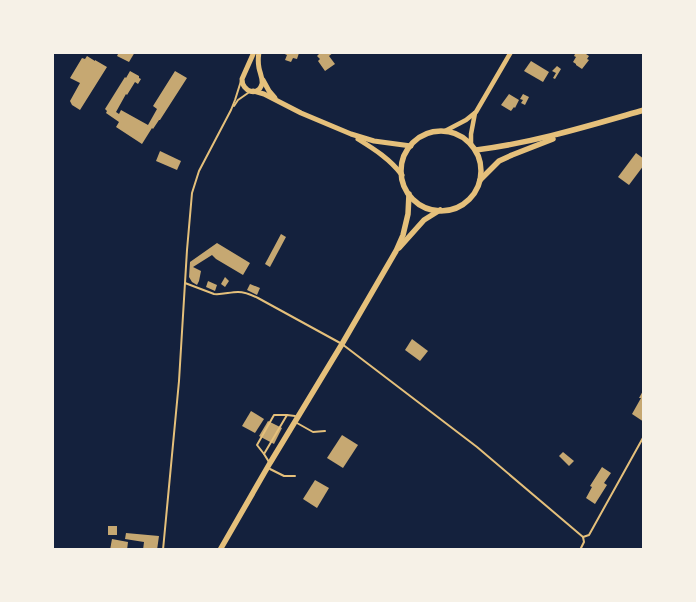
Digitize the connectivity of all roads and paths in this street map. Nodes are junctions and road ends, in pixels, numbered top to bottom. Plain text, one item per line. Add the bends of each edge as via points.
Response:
1 (254, 52) edge
2 (259, 52) edge
3 (512, 52) edge
4 (243, 76) junction
5 (261, 77) junction
6 (251, 91) junction
7 (279, 102) junction
8 (231, 110) junction
9 (644, 110) edge
10 (476, 112) junction
11 (446, 131) junction
12 (569, 132) junction
13 (352, 134) junction
14 (471, 144) junction
15 (410, 146) junction
16 (476, 150) junction
17 (402, 175) junction
18 (480, 180) junction
19 (409, 194) junction
20 (440, 210) junction
21 (396, 251) junction
22 (185, 283) junction
23 (342, 344) junction
24 (287, 415) junction
25 (296, 419) junction
26 (325, 431) dead end
27 (644, 436) edge
28 (264, 454) junction
29 (269, 465) junction
30 (295, 476) dead end
31 (583, 537) junction
32 (163, 550) edge
33 (220, 550) edge
34 (580, 550) edge

1 - 4 main road
2 - 5 main road
3 - 10 street
4 - 5 main road via 253,71
4 - 6 main road via 244,88
4 - 8 lane
5 - 6 main road via 261,85
5 - 7 main road
6 - 7 main road
6 - 8 lane
7 - 13 main road
8 - 22 lane via 198,171 192,193
9 - 12 main road
10 - 11 street
10 - 14 street
11 - 14 main road
11 - 15 main road via 426,134
12 - 16 main road
12 - 18 main road via 499,161
13 - 15 main road
13 - 17 main road via 395,165
14 - 16 main road
15 - 17 main road via 405,154
16 - 18 main road via 480,160
17 - 19 main road
18 - 20 main road via 466,202
19 - 20 main road via 428,208
19 - 21 main road via 408,214
20 - 21 main road via 424,220
21 - 23 main road
22 - 23 lane via 214,294 244,292
22 - 32 lane
23 - 25 main road
23 - 31 lane via 477,447
24 - 25 lane
24 - 28 lane
24 - 28 lane via 274,415 257,445
25 - 26 lane via 313,432
25 - 29 main road
27 - 31 lane via 589,535
28 - 29 lane
29 - 30 lane via 284,476
29 - 33 main road
31 - 34 lane

